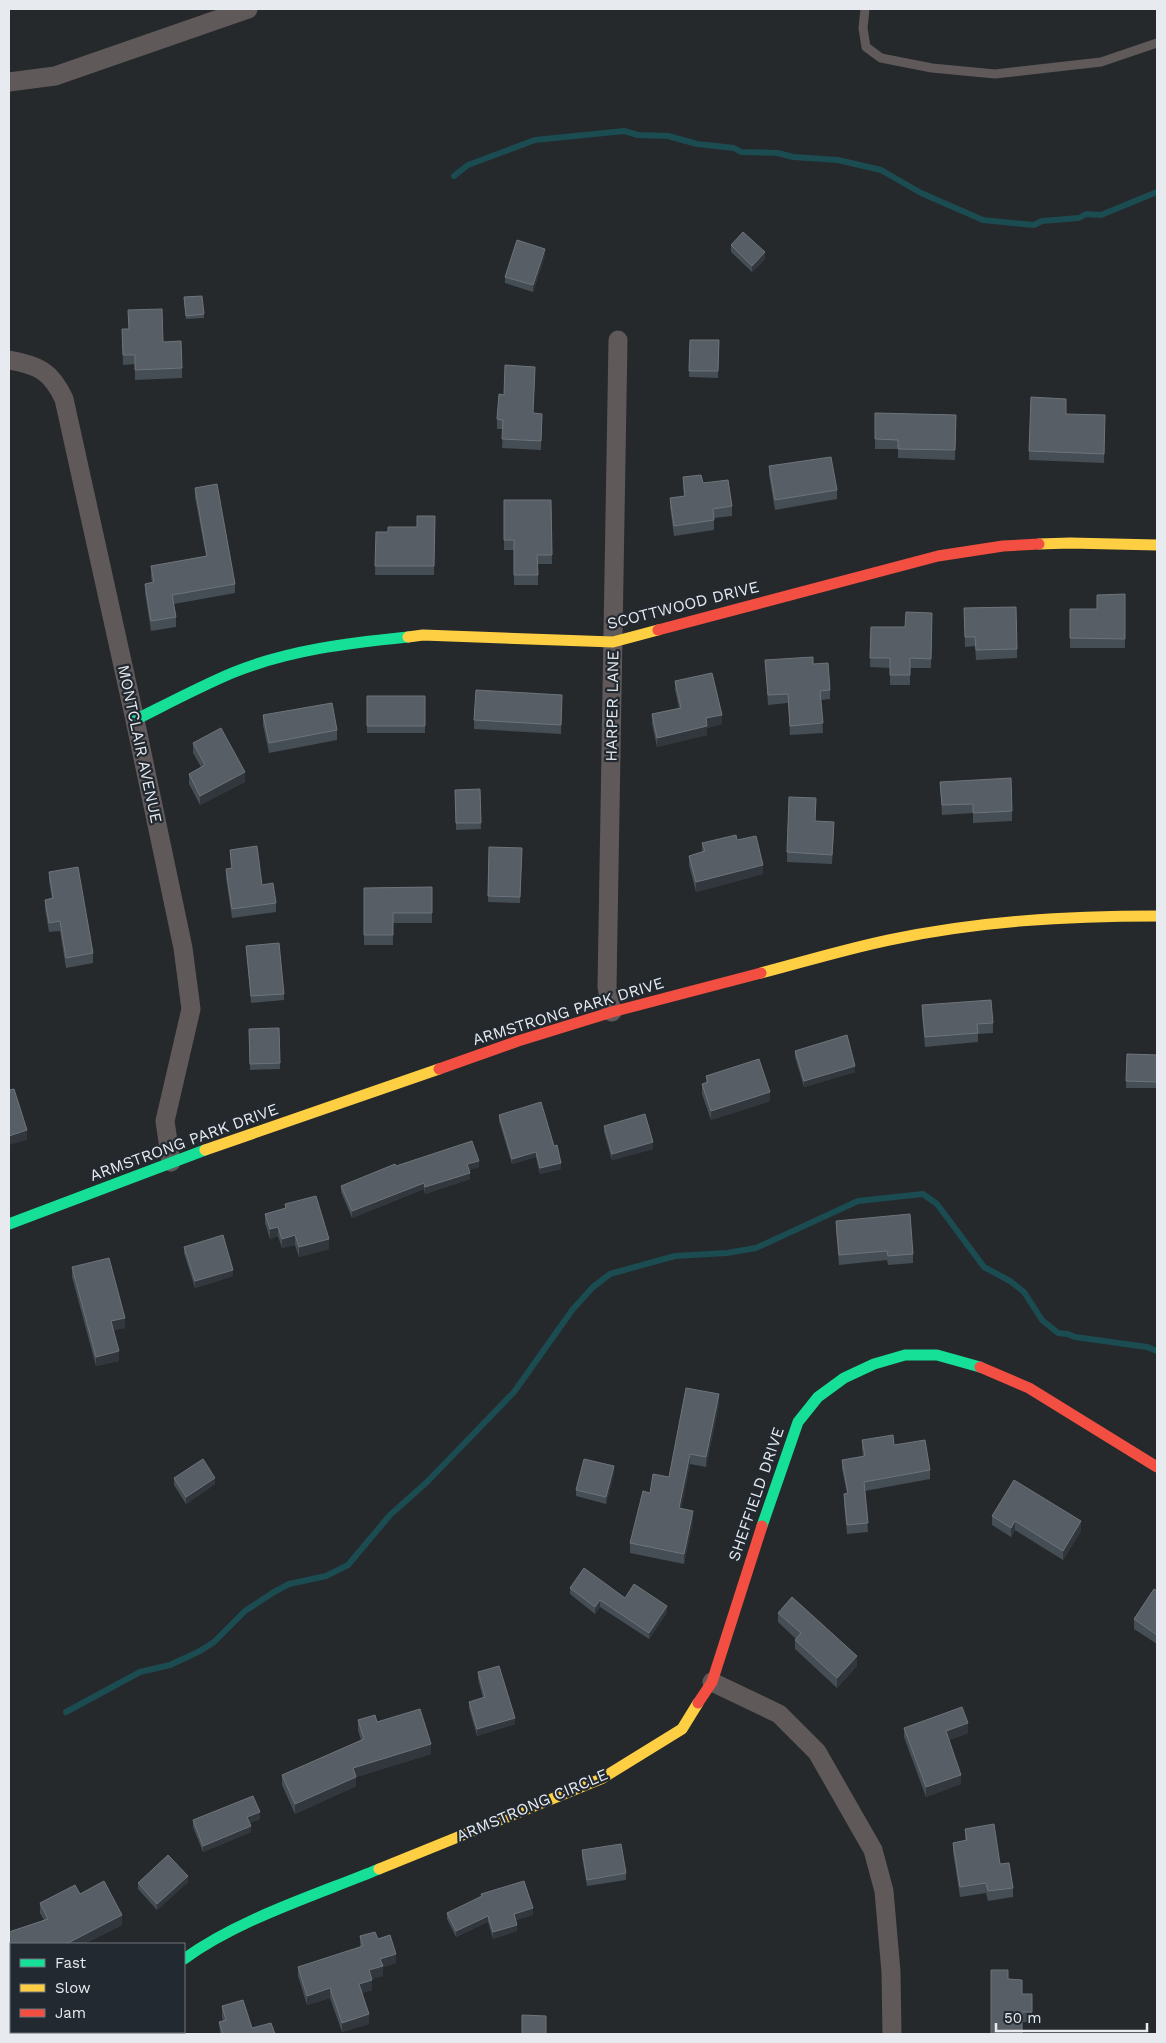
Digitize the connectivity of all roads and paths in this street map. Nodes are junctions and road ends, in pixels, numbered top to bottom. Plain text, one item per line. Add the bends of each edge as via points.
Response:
1 (248, 9) edge
2 (866, 9) edge
3 (1157, 43) edge
4 (9, 82) edge
5 (618, 340) dead end
6 (9, 360) edge
7 (1157, 545) edge
8 (613, 642) junction
9 (135, 720) junction
10 (1157, 916) edge
11 (612, 1012) junction
12 (171, 1162) junction
13 (9, 1224) edge
14 (1157, 1467) edge
15 (712, 1682) junction
16 (185, 1958) edge
17 (892, 2034) edge

1 - 4 street via 55,76
2 - 3 lane via 863,28 866,47 881,58 932,68 995,74 1014,72 1101,62
5 - 8 street, HARPER LANE
6 - 9 street, MONTCLAIR AVENUE via 46,372 64,399
7 - 8 street, SCOTTWOOD DRIVE via 1070,543 1003,546 938,556
8 - 9 street, SCOTTWOOD DRIVE via 423,635 332,645 232,673
8 - 11 street, HARPER LANE via 607,987
9 - 12 street, MONTCLAIR AVENUE via 183,948 191,1009 164,1121
10 - 11 street, ARMSTRONG PARK DRIVE via 1070,917 923,933
11 - 12 street, ARMSTRONG PARK DRIVE via 442,1066
12 - 13 street, ARMSTRONG PARK DRIVE
14 - 15 street, SHEFFIELD DRIVE via 1029,1388 968,1363 937,1355 905,1355 874,1364 844,1378 818,1397 798,1422
15 - 16 street, ARMSTRONG CIRCLE via 682,1729 602,1779 261,1917 203,1945
15 - 17 street via 779,1714 817,1752 873,1850 884,1891

